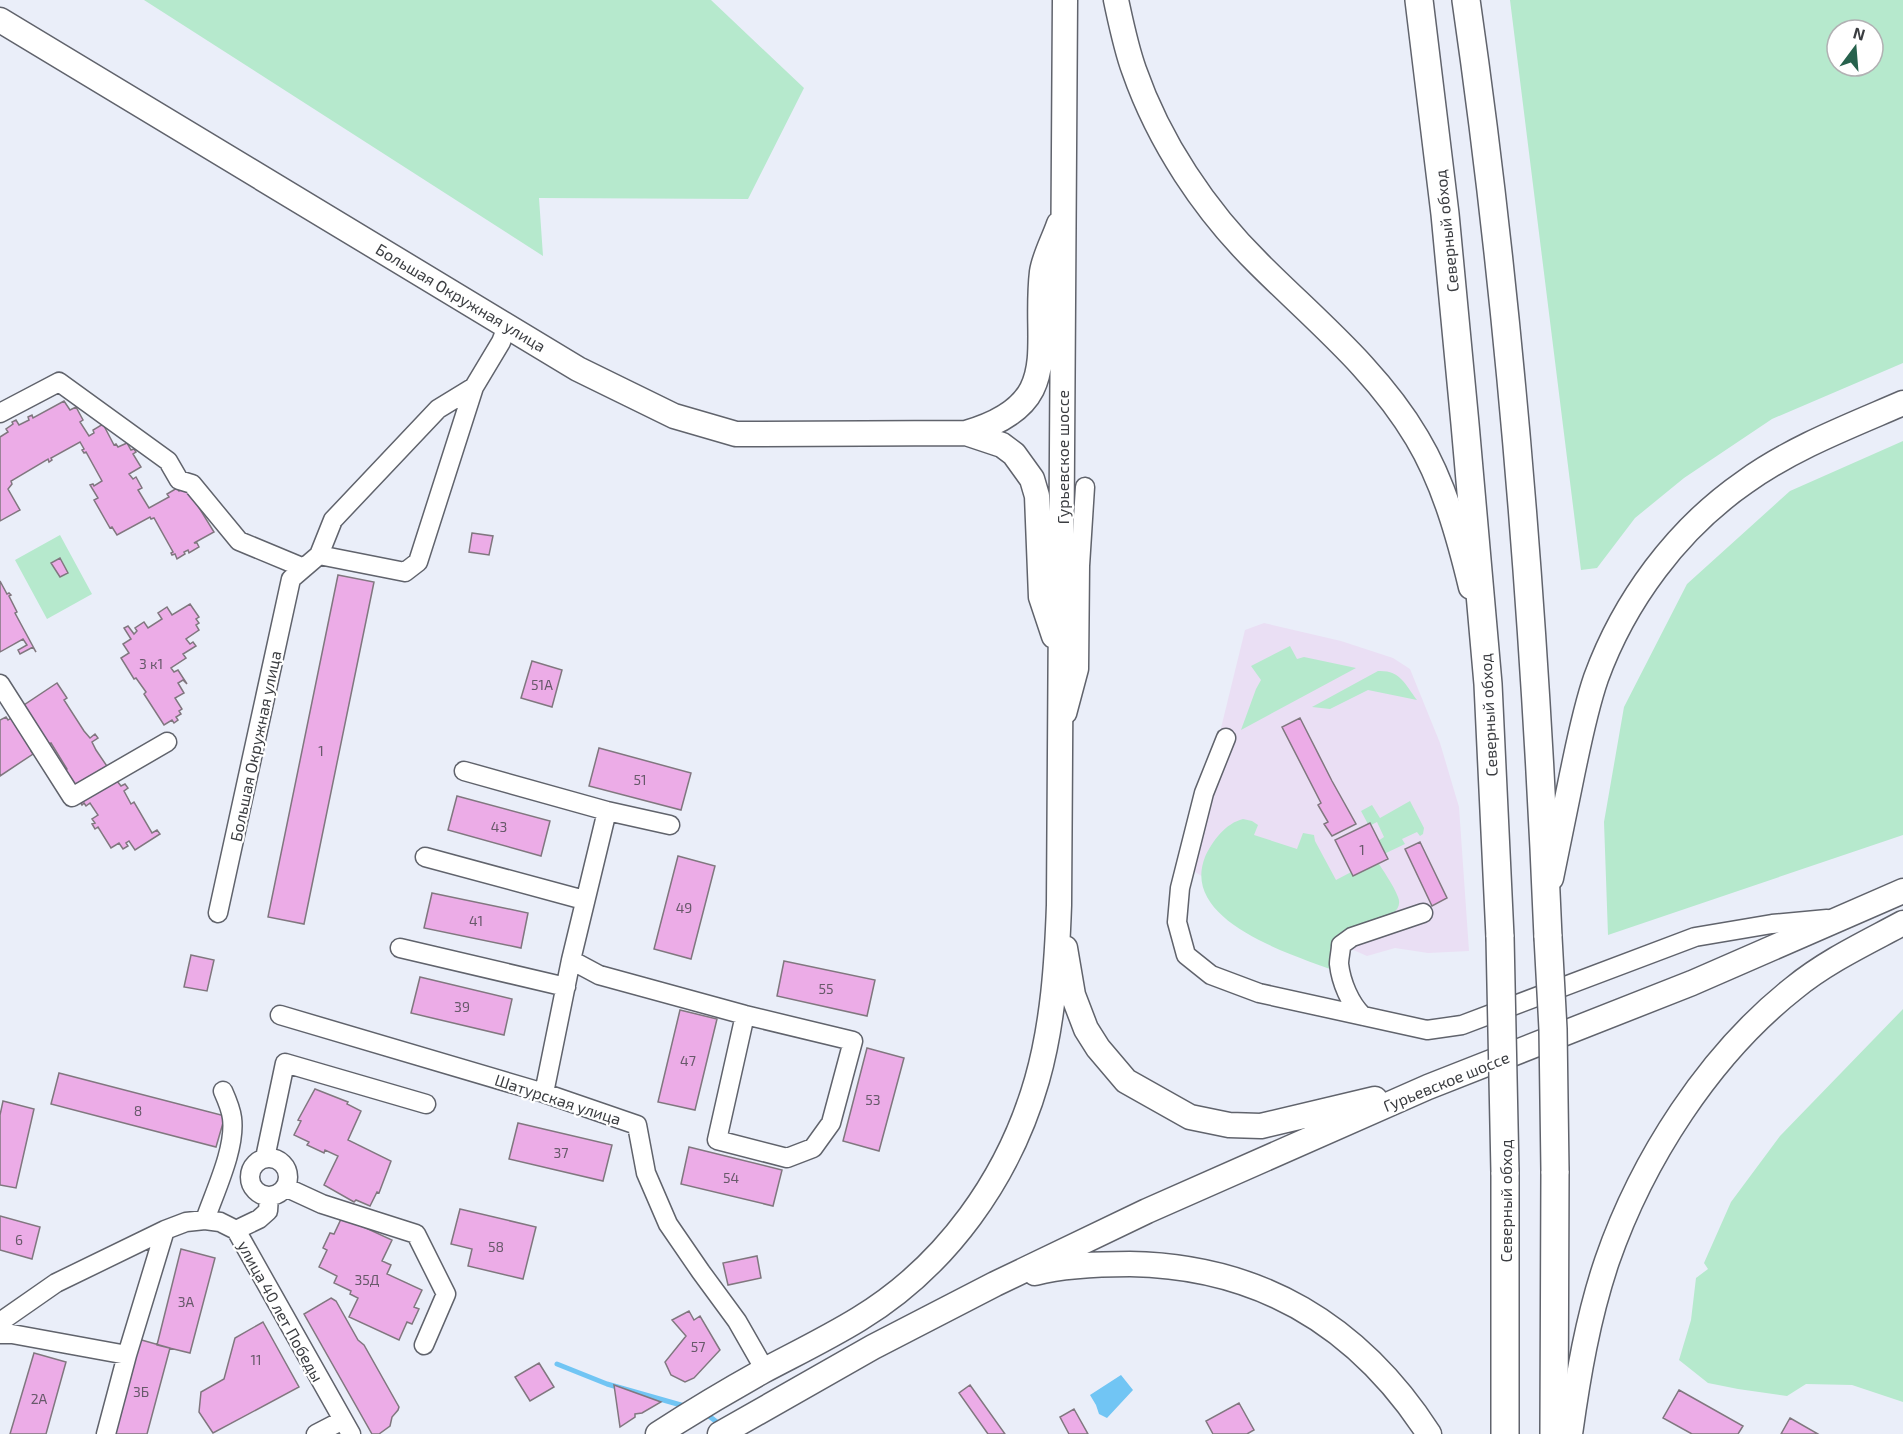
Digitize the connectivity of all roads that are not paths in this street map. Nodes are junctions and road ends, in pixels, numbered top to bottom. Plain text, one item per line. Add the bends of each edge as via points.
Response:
1 (1065, 0) edge
2 (1116, 0) edge
3 (1419, 0) edge
4 (1466, 0) edge
5 (0, 20) edge
6 (1065, 208) junction
7 (508, 324) junction
8 (474, 387) junction
9 (1903, 403) edge
10 (0, 413) edge
11 (966, 433) junction
12 (1085, 487) dead end
13 (320, 555) junction
14 (304, 568) junction
15 (1060, 654) junction
16 (0, 684) edge
17 (1488, 684) junction
18 (1060, 738) junction
19 (1226, 738) dead end
20 (167, 742) dead end
21 (464, 771) dead end
22 (608, 811) junction
23 (670, 825) dead end
24 (425, 857) dead end
25 (1903, 891) edge
26 (584, 900) junction
27 (1546, 900) junction
28 (1423, 913) dead end
29 (218, 914) dead end
30 (1059, 914) junction
31 (1842, 917) junction
32 (1903, 923) edge
33 (400, 948) dead end
34 (571, 960) junction
35 (566, 987) junction
36 (280, 1015) dead end
37 (745, 1015) junction
38 (1363, 1016) junction
39 (1428, 1087) junction
40 (223, 1091) dead end
41 (544, 1093) junction
42 (426, 1104) dead end
43 (265, 1158) junction
44 (277, 1192) junction
45 (205, 1220) junction
46 (165, 1230) junction
47 (236, 1230) junction
48 (995, 1284) junction
49 (0, 1322) edge
50 (0, 1334) edge
51 (424, 1345) dead end
52 (127, 1355) junction
53 (775, 1365) junction
54 (347, 1427) edge
55 (727, 1430) edge
56 (106, 1434) edge
57 (316, 1434) edge
58 (658, 1434) edge
59 (1429, 1434) edge
60 (1505, 1434) edge
61 (1554, 1434) edge
62 (1570, 1434) edge

1 - 6 main road, Гурьевское шоссе
2 - 17 main road via 1134,70 1153,115 1198,190 1257,262 1375,380 1418,439 1452,517 1465,562
3 - 17 highway, Северный обход via 1447,237
4 - 27 highway via 1517,440
5 - 7 main road, Большая Окружная улица
6 - 11 main road via 1042,271 1041,358 1036,382 1016,408 990,426
6 - 15 main road, Гурьевское шоссе
7 - 8 street
7 - 11 main road, Большая Окружная улица via 578,369 674,416 736,434
8 - 13 street via 438,409 333,520
8 - 13 street via 418,562 405,572
9 - 27 main road via 1788,456 1745,482 1693,526 1647,581 1613,639 1588,704
10 - 14 street via 59,382 168,461 179,480 192,484 239,541
11 - 15 main road via 1002,445 1014,454 1032,479 1037,505 1041,597
12 - 18 street via 1079,669
13 - 14 street, Большая Окружная улица
14 - 29 street, Большая Окружная улица via 291,579
15 - 18 main road, Гурьевское шоссе
16 - 20 street via 72,797
17 - 60 highway, Северный обход, bridge via 1500,937
18 - 30 main road, Гурьевское шоссе
19 - 38 street via 1204,793 1180,888 1177,922 1186,955 1212,975 1259,993
21 - 22 street
22 - 23 street
22 - 26 street
24 - 26 street
25 - 31 main road, Гурьевское шоссе
26 - 34 street
27 - 61 highway, bridge via 1553,1029
28 - 38 street via 1341,945 1339,964 1344,983
30 - 39 main road via 1073,995 1098,1048 1126,1081 1190,1117 1229,1125 1261,1126
30 - 53 main road via 1037,1079 1009,1153 981,1202 949,1244 894,1296
31 - 38 street via 1695,937 1462,1025 1427,1030
31 - 39 main road, Гурьевское шоссе via 1692,983
32 - 62 main road via 1834,959 1770,1008 1732,1047 1669,1132 1628,1207 1607,1263 1588,1334
33 - 35 street
34 - 35 street
34 - 37 street via 599,975
35 - 41 street
36 - 41 street, Шатурская улица
37 - 37 street via 853,1041 831,1123 813,1148 787,1158 717,1140
39 - 48 main road, Гурьевское шоссе via 1147,1211
40 - 45 street via 232,1118 232,1133
41 - 53 street, Шатурская улица via 637,1125 646,1173 668,1224 737,1321
42 - 43 street via 285,1063
43 - 44 street via 277,1160 288,1175
43 - 44 street via 254,1164 250,1182 257,1192
44 - 47 street via 259,1219
44 - 51 street via 416,1234 446,1294
45 - 46 street, улица 40 лет Победы
45 - 47 street, улица 40 лет Победы
46 - 49 street, улица 40 лет Победы via 56,1283
46 - 52 street
47 - 54 street, улица 40 лет Победы
48 - 55 main road
48 - 59 main road via 1042,1272 1108,1264 1189,1269 1253,1286 1310,1313 1343,1336 1396,1388
50 - 52 street
52 - 56 street
53 - 58 main road
54 - 57 street

